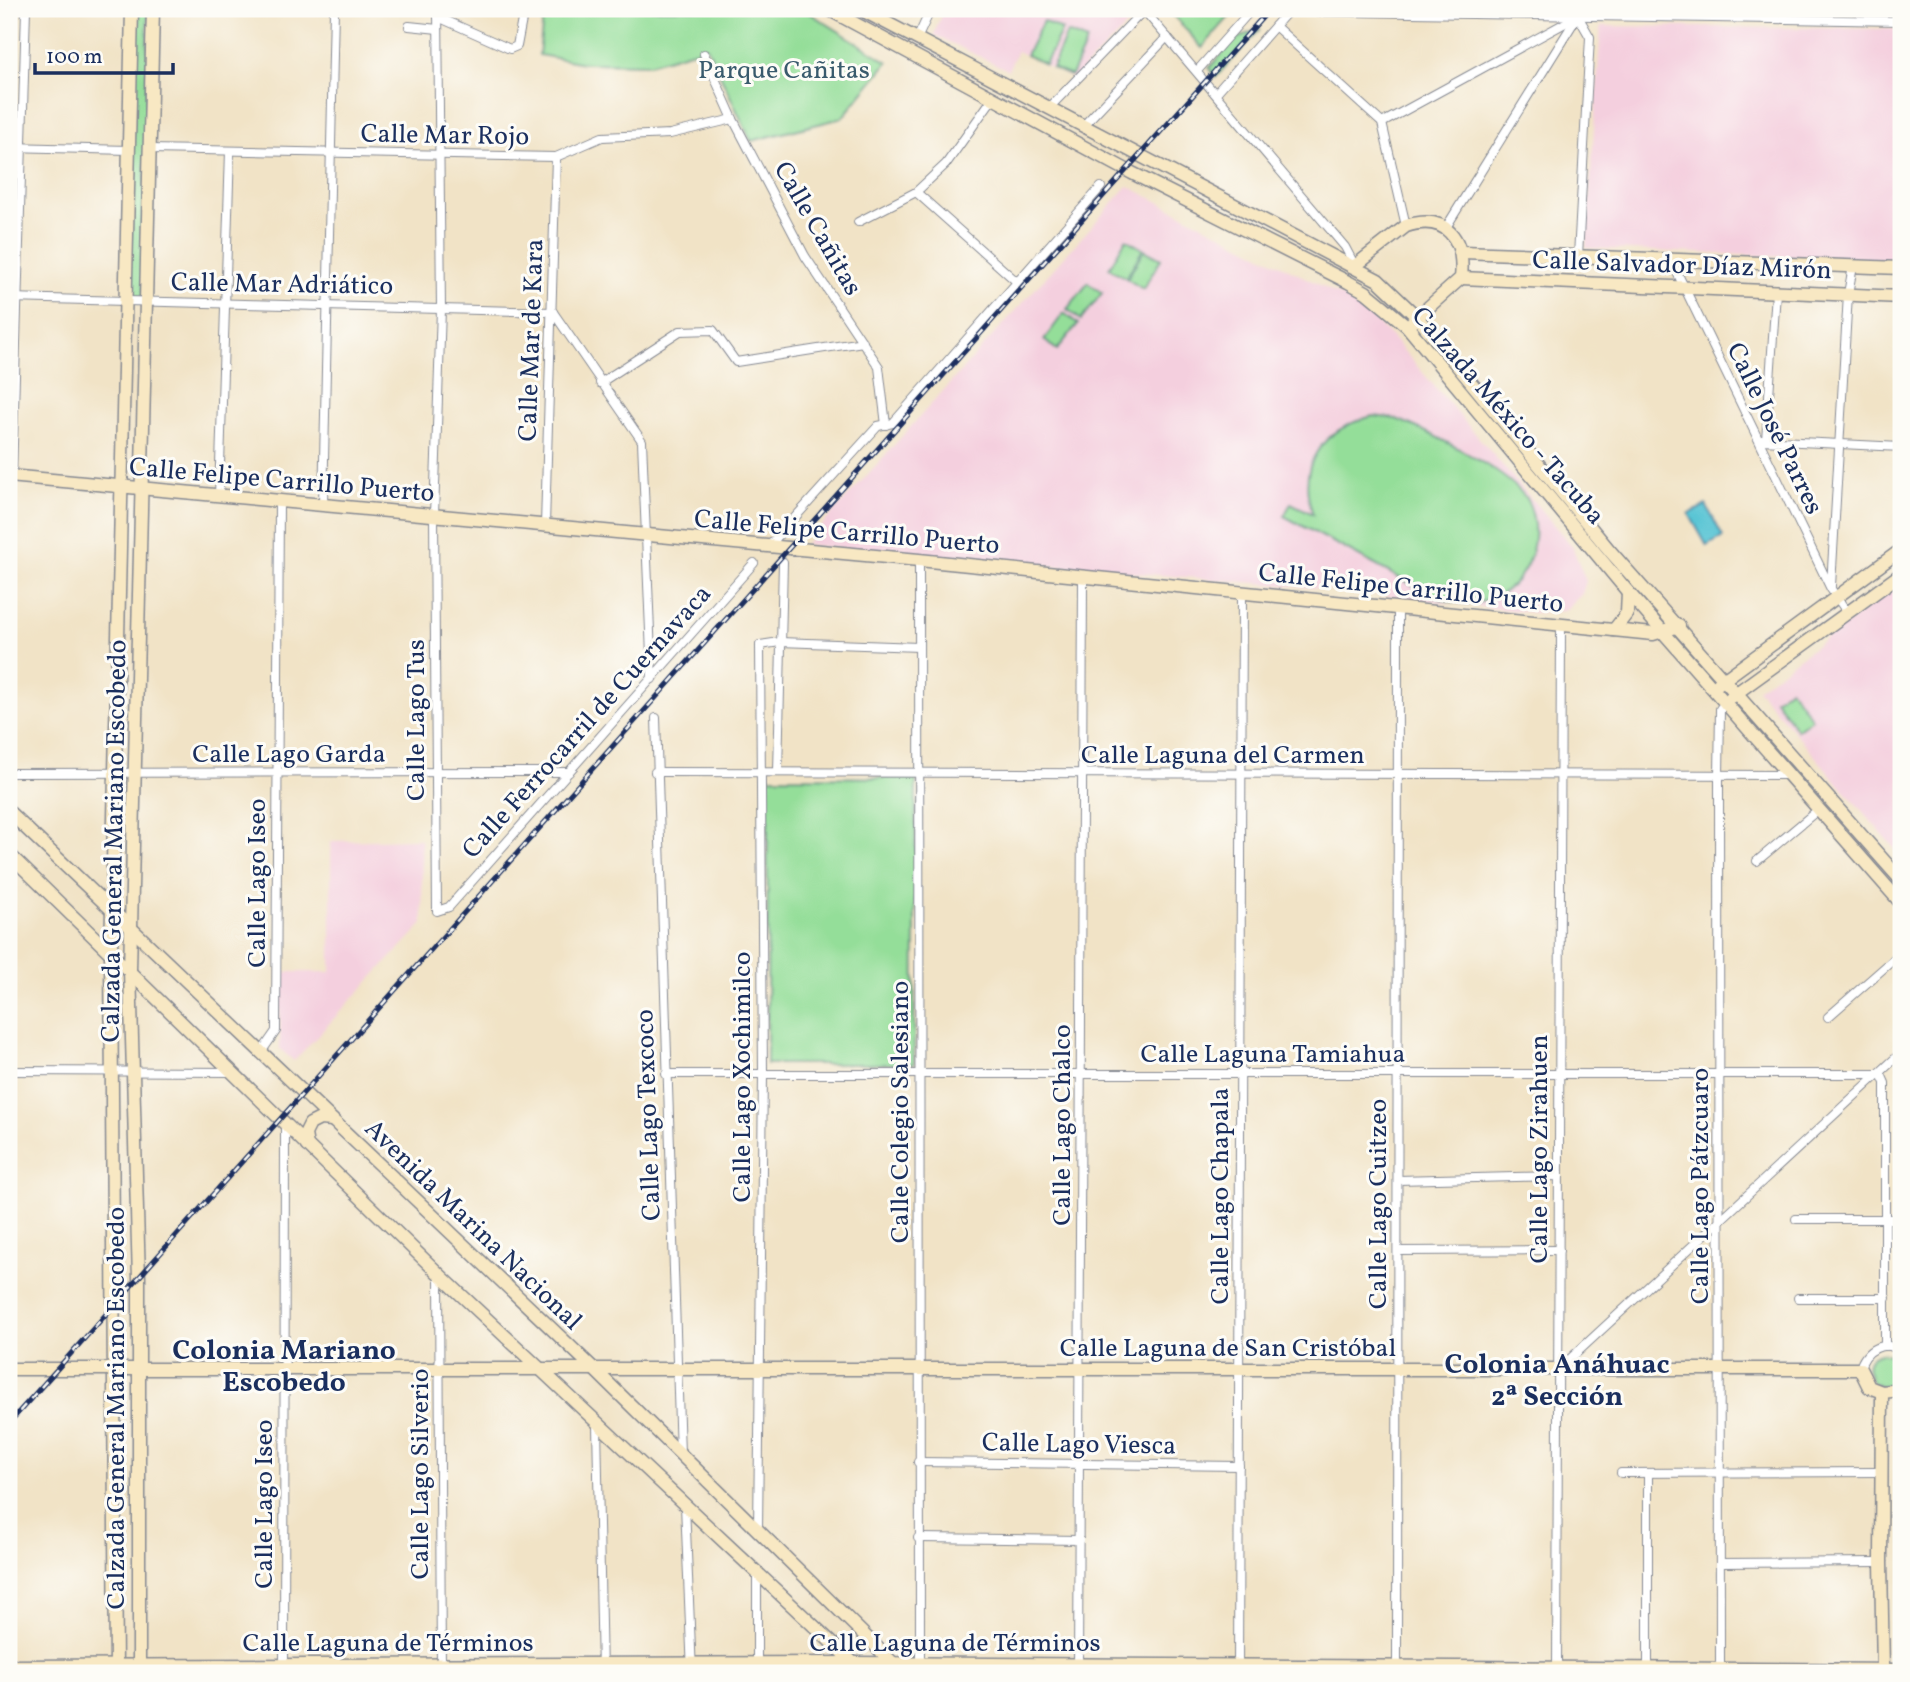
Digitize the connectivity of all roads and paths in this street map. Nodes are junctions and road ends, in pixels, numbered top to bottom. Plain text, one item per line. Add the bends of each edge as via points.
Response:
1 (26, 9) edge
2 (132, 9) edge
3 (153, 9) edge
4 (334, 9) edge
5 (524, 9) edge
6 (828, 9) edge
7 (860, 9) edge
8 (931, 9) edge
9 (1252, 9) edge
10 (1143, 10) edge
11 (1289, 10) edge
12 (1406, 11) edge
13 (438, 13) edge
14 (1580, 13) edge
15 (1901, 21) edge
16 (410, 26) dead end
17 (1275, 26) junction
18 (438, 29) junction
19 (1167, 37) junction
20 (917, 39) junction
21 (704, 54) dead end
22 (1196, 71) junction
23 (1216, 93) junction
24 (993, 98) junction
25 (1049, 108) junction
26 (733, 119) junction
27 (1382, 123) junction
28 (1083, 126) junction
29 (1107, 138) junction
30 (9, 147) edge
31 (22, 147) junction
32 (129, 149) junction
33 (150, 149) junction
34 (230, 151) junction
35 (329, 153) junction
36 (1099, 154) junction
37 (439, 155) junction
38 (556, 157) junction
39 (1171, 173) junction
40 (1159, 186) junction
41 (1101, 187) dead end
42 (915, 192) junction
43 (858, 222) dead end
44 (1406, 226) junction
45 (1445, 229) junction
46 (1462, 252) junction
47 (1550, 256) junction
48 (1578, 256) junction
49 (1671, 260) junction
50 (1355, 266) junction
51 (1853, 266) junction
52 (1901, 268) edge
53 (1461, 278) junction
54 (1549, 281) junction
55 (1017, 282) junction
56 (1684, 287) junction
57 (1776, 292) junction
58 (1848, 294) junction
59 (1901, 297) edge
60 (13, 298) edge
61 (126, 300) junction
62 (146, 301) junction
63 (225, 303) junction
64 (328, 306) junction
65 (440, 309) junction
66 (553, 312) junction
67 (1417, 317) junction
68 (1407, 326) junction
69 (863, 342) junction
70 (600, 383) junction
71 (886, 425) junction
72 (1763, 440) junction
73 (1841, 443) junction
74 (1901, 447) edge
75 (10, 476) edge
76 (122, 487) junction
77 (142, 488) junction
78 (219, 496) junction
79 (279, 501) junction
80 (323, 505) junction
81 (434, 515) junction
82 (545, 524) junction
83 (646, 535) junction
84 (769, 546) junction
85 (1901, 550) edge
86 (919, 560) junction
87 (1887, 561) junction
88 (783, 562) dead end
89 (754, 563) dead end
90 (1900, 575) edge
91 (1083, 578) junction
92 (1628, 592) junction
93 (1242, 593) junction
94 (1834, 593) junction
95 (1398, 608) junction
96 (1847, 612) junction
97 (1561, 625) junction
98 (1679, 626) junction
99 (1614, 630) junction
100 (1665, 632) junction
101 (780, 642) junction
102 (919, 647) junction
103 (652, 679) junction
104 (1719, 684) junction
105 (1731, 697) junction
106 (656, 718) dead end
107 (569, 772) junction
108 (655, 772) junction
109 (762, 772) junction
110 (778, 772) junction
111 (920, 773) junction
112 (9, 774) edge
113 (116, 774) junction
114 (136, 774) junction
115 (278, 774) junction
116 (436, 774) junction
117 (1083, 774) junction
118 (1398, 775) junction
119 (1790, 775) junction
120 (1241, 776) junction
121 (1560, 776) junction
122 (1719, 777) junction
123 (1819, 809) junction
124 (9, 812) edge
125 (9, 854) edge
126 (1757, 862) dead end
127 (1901, 880) edge
128 (1901, 903) edge
129 (449, 907) joint
130 (112, 911) junction
131 (131, 928) junction
132 (111, 953) junction
133 (1901, 953) edge
134 (130, 970) junction
135 (1828, 1017) dead end
136 (262, 1051) junction
137 (1901, 1053) edge
138 (112, 1070) junction
139 (133, 1070) junction
140 (9, 1071) edge
141 (233, 1072) junction
142 (666, 1074) junction
143 (763, 1074) junction
144 (921, 1074) junction
145 (1083, 1074) junction
146 (1240, 1074) junction
147 (1398, 1074) junction
148 (1559, 1074) junction
149 (1720, 1074) junction
150 (1881, 1074) junction
151 (315, 1103) junction
152 (332, 1120) junction
153 (288, 1128) junction
154 (307, 1146) junction
155 (1559, 1176) junction
156 (1398, 1180) junction
157 (1796, 1219) dead end
158 (1901, 1219) edge
159 (1885, 1220) junction
160 (1720, 1222) junction
161 (1559, 1250) junction
162 (1398, 1251) junction
163 (439, 1274) junction
164 (1798, 1298) dead end
165 (1886, 1298) junction
166 (1885, 1346) junction
167 (1900, 1347) edge
168 (114, 1368) junction
169 (137, 1368) junction
170 (285, 1368) junction
171 (1860, 1369) junction
172 (9, 1370) edge
173 (439, 1370) junction
174 (540, 1370) junction
175 (595, 1370) junction
176 (1080, 1370) junction
177 (1239, 1370) junction
178 (1397, 1370) junction
179 (1558, 1370) junction
180 (1721, 1370) junction
181 (679, 1371) junction
182 (760, 1371) junction
183 (919, 1371) junction
184 (1901, 1390) edge
185 (1882, 1392) junction
186 (597, 1425) junction
187 (681, 1457) junction
188 (918, 1462) junction
189 (1079, 1464) junction
190 (1239, 1466) junction
191 (1881, 1472) junction
192 (1621, 1473) dead end
193 (1721, 1473) junction
194 (1648, 1474) junction
195 (685, 1503) junction
196 (758, 1532) junction
197 (918, 1538) junction
198 (1079, 1539) junction
199 (1881, 1562) junction
200 (1721, 1563) junction
201 (757, 1574) junction
202 (853, 1663) junction
203 (893, 1664) junction
204 (920, 1664) junction
205 (9, 1666) edge
206 (757, 1668) edge
207 (116, 1669) edge
208 (139, 1669) edge
209 (284, 1669) edge
210 (602, 1669) edge
211 (692, 1669) edge
212 (1078, 1669) edge
213 (1648, 1669) junction
214 (441, 1670) edge
215 (1238, 1670) edge
216 (1397, 1670) edge
217 (1557, 1671) edge
218 (1720, 1671) edge
219 (1901, 1671) edge
220 (1883, 1672) edge
221 (864, 1673) edge
222 (903, 1673) edge

1 - 31 street
2 - 32 main road, Calzada General Mariano Escobedo
3 - 33 main road, Calzada General Mariano Escobedo
4 - 35 street
5 - 13 street via 517,46 510,49
6 - 24 main road, Calzada México - Tacuba
7 - 20 main road, Calzada México - Tacuba
8 - 20 street
9 - 22 street
10 - 19 street
10 - 25 street
11 - 12 street
11 - 17 street
12 - 14 street
13 - 18 street, Calle Lago Tus
14 - 15 street
14 - 27 street
14 - 45 street
14 - 48 street via 1590,37
16 - 18 street
17 - 23 street
17 - 27 street
18 - 37 street, Calle Lago Tus
19 - 22 street
19 - 28 street
20 - 25 main road, Calzada México - Tacuba
21 - 26 street, Calle Cañitas
22 - 23 street
23 - 50 street via 1345,247
24 - 36 main road, Calzada México - Tacuba
24 - 42 street via 946,164
25 - 28 main road, Calzada México - Tacuba
26 - 38 street, Calle Mar Rojo via 670,134 603,137
26 - 69 street, Calle Cañitas via 806,256
27 - 44 street
28 - 29 main road, Calzada México - Tacuba
29 - 36 main road via 1110,148
29 - 39 main road, Calzada México - Tacuba
30 - 31 street
31 - 32 street
31 - 60 street
32 - 61 main road, Calzada General Mariano Escobedo
33 - 34 street, Calle Mar Rojo
33 - 62 main road, Calzada General Mariano Escobedo
34 - 35 street, Calle Mar Rojo
34 - 63 street
35 - 37 street, Calle Mar Rojo
35 - 64 street
36 - 40 main road, Calzada México - Tacuba
37 - 38 street, Calle Mar Rojo
37 - 65 street, Calle Lago Tus
38 - 66 street, Calle Mar de Kara
39 - 40 main road via 1159,174
39 - 50 main road, Calzada México - Tacuba
40 - 68 main road, Calzada México - Tacuba via 1366,292
41 - 55 street
42 - 43 street
42 - 55 street
44 - 45 main road via 1425,222
44 - 50 main road
45 - 46 main road
46 - 47 main road, Calle Salvador Díaz Mirón
46 - 53 main road
47 - 48 main road, Calle Salvador Díaz Mirón
47 - 54 main road via 1543,268
48 - 49 main road, Calle Salvador Díaz Mirón
49 - 51 main road, Calle Salvador Díaz Mirón
49 - 56 street, Calle José Parres
50 - 67 main road, Calzada México - Tacuba via 1378,280
51 - 52 main road, Calle Salvador Díaz Mirón
51 - 58 street
53 - 54 main road, Calle Salvador Díaz Mirón
53 - 67 main road
54 - 56 main road, Calle Salvador Díaz Mirón
55 - 71 street via 893,423
56 - 57 main road, Calle Salvador Díaz Mirón
56 - 72 street, Calle José Parres
57 - 58 main road, Calle Salvador Díaz Mirón
57 - 72 street
58 - 59 main road, Calle Salvador Díaz Mirón
58 - 73 street
60 - 61 street, Calle Mar Adriático
60 - 75 street
61 - 62 street, Calle Mar Adriático
61 - 76 main road, Calzada General Mariano Escobedo
62 - 63 street, Calle Mar Adriático
62 - 77 main road, Calzada General Mariano Escobedo
63 - 64 street, Calle Mar Adriático
63 - 78 street
64 - 65 street, Calle Mar Adriático
64 - 80 street
65 - 66 street, Calle Mar Adriático
65 - 81 street, Calle Lago Tus
66 - 70 street
66 - 82 street, Calle Mar de Kara
67 - 68 main road
67 - 98 main road, Calzada México - Tacuba via 1610,551
68 - 92 main road, Calzada México - Tacuba
69 - 70 street via 736,362 713,331 680,331
69 - 71 street, Calle Cañitas via 879,367
70 - 83 street via 642,441
71 - 84 street via 878,426
72 - 73 street
72 - 94 street, Calle José Parres
73 - 74 street
73 - 94 street
75 - 76 main road, Calle Felipe Carrillo Puerto
76 - 77 main road, Calle Felipe Carrillo Puerto
76 - 113 main road, Calzada General Mariano Escobedo
77 - 78 main road, Calle Felipe Carrillo Puerto
77 - 114 main road, Calzada General Mariano Escobedo
78 - 79 main road, Calle Felipe Carrillo Puerto
79 - 80 main road, Calle Felipe Carrillo Puerto
79 - 115 street, Calle Lago Iseo
80 - 81 main road, Calle Felipe Carrillo Puerto
81 - 82 main road, Calle Felipe Carrillo Puerto
81 - 116 street, Calle Lago Tus
82 - 83 main road, Calle Felipe Carrillo Puerto
83 - 84 main road, Calle Felipe Carrillo Puerto
83 - 103 street
84 - 86 main road, Calle Felipe Carrillo Puerto
85 - 87 main road
86 - 91 main road, Calle Felipe Carrillo Puerto
86 - 102 street, Calle Colegio Salesiano
87 - 90 main road
87 - 94 main road
88 - 101 street
89 - 103 street, Calle Ferrocarril de Cuernavaca
90 - 96 main road
91 - 93 main road, Calle Felipe Carrillo Puerto
91 - 117 street, Calle Lago Chalco
92 - 99 main road via 1627,613
92 - 100 main road, Calzada México - Tacuba
93 - 95 main road, Calle Felipe Carrillo Puerto
93 - 120 street, Calle Lago Chapala
94 - 96 street, Calle José Parres
94 - 104 main road
95 - 97 main road, Calle Felipe Carrillo Puerto
95 - 118 street, Calle Lago Cuitzeo
96 - 105 main road
97 - 99 main road, Calle Felipe Carrillo Puerto
97 - 121 street, Calle Lago Zirahuen
98 - 100 main road, Calle Felipe Carrillo Puerto
98 - 104 main road, Calzada México - Tacuba
99 - 100 main road, Calle Felipe Carrillo Puerto
100 - 104 main road, Calzada México - Tacuba
101 - 102 street
101 - 109 street, Calle Lago Xochimilco via 760,645
101 - 110 street
102 - 111 street, Calle Colegio Salesiano
103 - 107 street, Calle Ferrocarril de Cuernavaca
104 - 105 main road, Calzada México - Tacuba
105 - 119 main road, Calzada México - Tacuba
105 - 122 street, Calle Lago Pátzcuaro via 1720,709
105 - 127 main road, Calzada México - Tacuba
106 - 108 street, Calle Lago Texcoco
107 - 116 street, Calle Lago Garda
107 - 129 street, Calle Ferrocarril de Cuernavaca
108 - 109 street, Calle Laguna del Carmen
108 - 142 street, Calle Lago Texcoco
109 - 110 street, Calle Laguna del Carmen
109 - 143 street, Calle Lago Xochimilco
110 - 111 street, Calle Laguna del Carmen
111 - 117 street, Calle Laguna del Carmen
111 - 144 street, Calle Colegio Salesiano
112 - 113 street, Calle Lago Garda
113 - 114 street, Calle Lago Garda
113 - 130 main road, Calzada General Mariano Escobedo
114 - 115 street, Calle Lago Garda
114 - 131 main road, Calzada General Mariano Escobedo
115 - 116 street, Calle Lago Garda
115 - 136 street, Calle Lago Iseo via 276,1031
116 - 129 street, Calle Lago Tus via 436,906 442,912
117 - 120 street, Calle Laguna del Carmen
117 - 145 street, Calle Lago Chalco
118 - 120 street, Calle Laguna del Carmen
118 - 121 street, Calle Laguna del Carmen
118 - 147 street, Calle Lago Cuitzeo
119 - 122 street, Calle Laguna del Carmen
119 - 123 main road, Calzada México - Tacuba
120 - 146 street, Calle Lago Chapala
121 - 122 street, Calle Laguna del Carmen
121 - 148 street, Calle Lago Zirahuen
122 - 149 street, Calle Lago Pátzcuaro
123 - 126 street
123 - 128 main road, Calzada México - Tacuba
124 - 130 main road, Avenida Marina Nacional
125 - 132 main road
130 - 131 main road, Avenida Marina Nacional
130 - 132 main road, Calzada General Mariano Escobedo
131 - 134 main road, Calzada General Mariano Escobedo
131 - 136 main road, Avenida Marina Nacional
132 - 134 main road
132 - 138 main road, Calzada General Mariano Escobedo
133 - 135 street
134 - 139 main road, Calzada General Mariano Escobedo
134 - 141 main road
136 - 151 main road, Avenida Marina Nacional
137 - 150 street
138 - 139 street
138 - 140 street
138 - 168 main road, Calzada General Mariano Escobedo
139 - 141 street
139 - 169 main road, Calzada General Mariano Escobedo
141 - 153 main road
142 - 143 street, Calle Laguna Tamiahua
142 - 181 street, Calle Lago Texcoco
143 - 144 street, Calle Laguna Tamiahua
143 - 182 street, Calle Lago Xochimilco
144 - 145 street, Calle Laguna Tamiahua
144 - 183 street, Calle Colegio Salesiano
145 - 146 street, Calle Laguna Tamiahua
145 - 176 street, Calle Lago Chalco
146 - 147 street, Calle Laguna Tamiahua
146 - 177 street, Calle Lago Chapala
147 - 148 street, Calle Laguna Tamiahua
147 - 156 street, Calle Lago Cuitzeo
148 - 149 street, Calle Laguna Tamiahua
148 - 155 street, Calle Lago Zirahuen
149 - 150 street, Calle Laguna Tamiahua
149 - 160 street, Calle Lago Pátzcuaro
150 - 159 street via 1885,1083
150 - 160 street
151 - 152 main road, Avenida Marina Nacional
151 - 153 main road via 309,1123
152 - 154 main road via 310,1124 305,1133
152 - 175 main road, Avenida Marina Nacional
153 - 154 main road
153 - 170 street, Calle Lago Iseo
154 - 163 main road
155 - 156 street
155 - 161 street, Calle Lago Zirahuen
156 - 162 street, Calle Lago Cuitzeo
157 - 159 street
158 - 159 street
159 - 165 street
160 - 179 street
160 - 180 street, Calle Lago Pátzcuaro
161 - 162 street
161 - 179 street, Calle Lago Zirahuen
162 - 178 street, Calle Lago Cuitzeo
163 - 173 street, Calle Lago Silverio
163 - 174 main road
164 - 165 street
165 - 166 street
166 - 167 street
166 - 171 street via 1868,1352
168 - 169 main road, Calle Laguna de San Cristóbal
168 - 172 main road, Calle Laguna de San Cristóbal
168 - 207 main road, Calzada General Mariano Escobedo
169 - 170 main road, Calle Laguna de San Cristóbal
169 - 208 main road, Calzada General Mariano Escobedo
170 - 173 main road, Calle Laguna de San Cristóbal
170 - 209 street, Calle Lago Iseo
171 - 180 main road, Calle Laguna de San Cristóbal
171 - 185 main road via 1869,1387
173 - 174 main road, Calle Laguna de San Cristóbal
173 - 214 street, Calle Lago Silverio
174 - 175 main road, Calle Laguna de San Cristóbal
174 - 186 main road
175 - 181 main road, Calle Laguna de San Cristóbal
175 - 187 main road, Avenida Marina Nacional
176 - 177 main road, Calle Laguna de San Cristóbal
176 - 183 main road, Calle Laguna de San Cristóbal
176 - 189 street, Calle Lago Chalco
177 - 178 main road, Calle Laguna de San Cristóbal
177 - 190 street, Calle Lago Chapala
178 - 179 main road, Calle Laguna de San Cristóbal
178 - 216 street, Calle Lago Cuitzeo
179 - 180 main road, Calle Laguna de San Cristóbal
179 - 217 street, Calle Lago Zirahuen
180 - 193 street, Calle Lago Pátzcuaro
181 - 182 main road, Calle Laguna de San Cristóbal
181 - 187 street, Calle Lago Texcoco
182 - 183 main road, Calle Laguna de San Cristóbal
182 - 196 street, Calle Lago Xochimilco
183 - 188 street, Calle Colegio Salesiano
184 - 185 main road
185 - 191 main road
186 - 195 main road
186 - 210 street
187 - 196 main road, Avenida Marina Nacional
188 - 189 street, Calle Lago Viesca
188 - 197 street, Calle Colegio Salesiano
189 - 190 street, Calle Lago Viesca
189 - 198 street, Calle Lago Chalco
190 - 215 street, Calle Lago Chapala
191 - 193 street
191 - 199 main road
192 - 194 street
193 - 194 street
193 - 200 street, Calle Lago Pátzcuaro
194 - 213 street
195 - 201 main road
195 - 211 street
196 - 203 main road, Avenida Marina Nacional
197 - 198 street
197 - 204 street, Calle Colegio Salesiano
198 - 212 street, Calle Lago Chalco
199 - 200 street
199 - 220 main road
200 - 218 street, Calle Lago Pátzcuaro
201 - 202 main road
201 - 206 street
202 - 203 main road, Calle Laguna de Términos
202 - 206 main road, Calle Laguna de Términos
202 - 221 main road
203 - 204 main road, Calle Laguna de Términos
203 - 222 main road, Avenida Marina Nacional
204 - 212 main road, Calle Laguna de Términos
205 - 207 main road, Calle Laguna de Términos
206 - 211 main road, Calle Laguna de Términos
207 - 208 main road, Calle Laguna de Términos
208 - 209 main road, Calle Laguna de Términos
209 - 214 main road, Calle Laguna de Términos
210 - 211 main road, Calle Laguna de Términos
210 - 214 main road, Calle Laguna de Términos
212 - 215 main road, Calle Laguna de Términos
213 - 217 main road, Calle Laguna de Términos
213 - 218 main road, Calle Laguna de Términos
215 - 216 main road, Calle Laguna de Términos
216 - 217 main road, Calle Laguna de Términos
218 - 220 main road, Calle Laguna de Términos
219 - 220 main road, Calle Laguna de Términos

